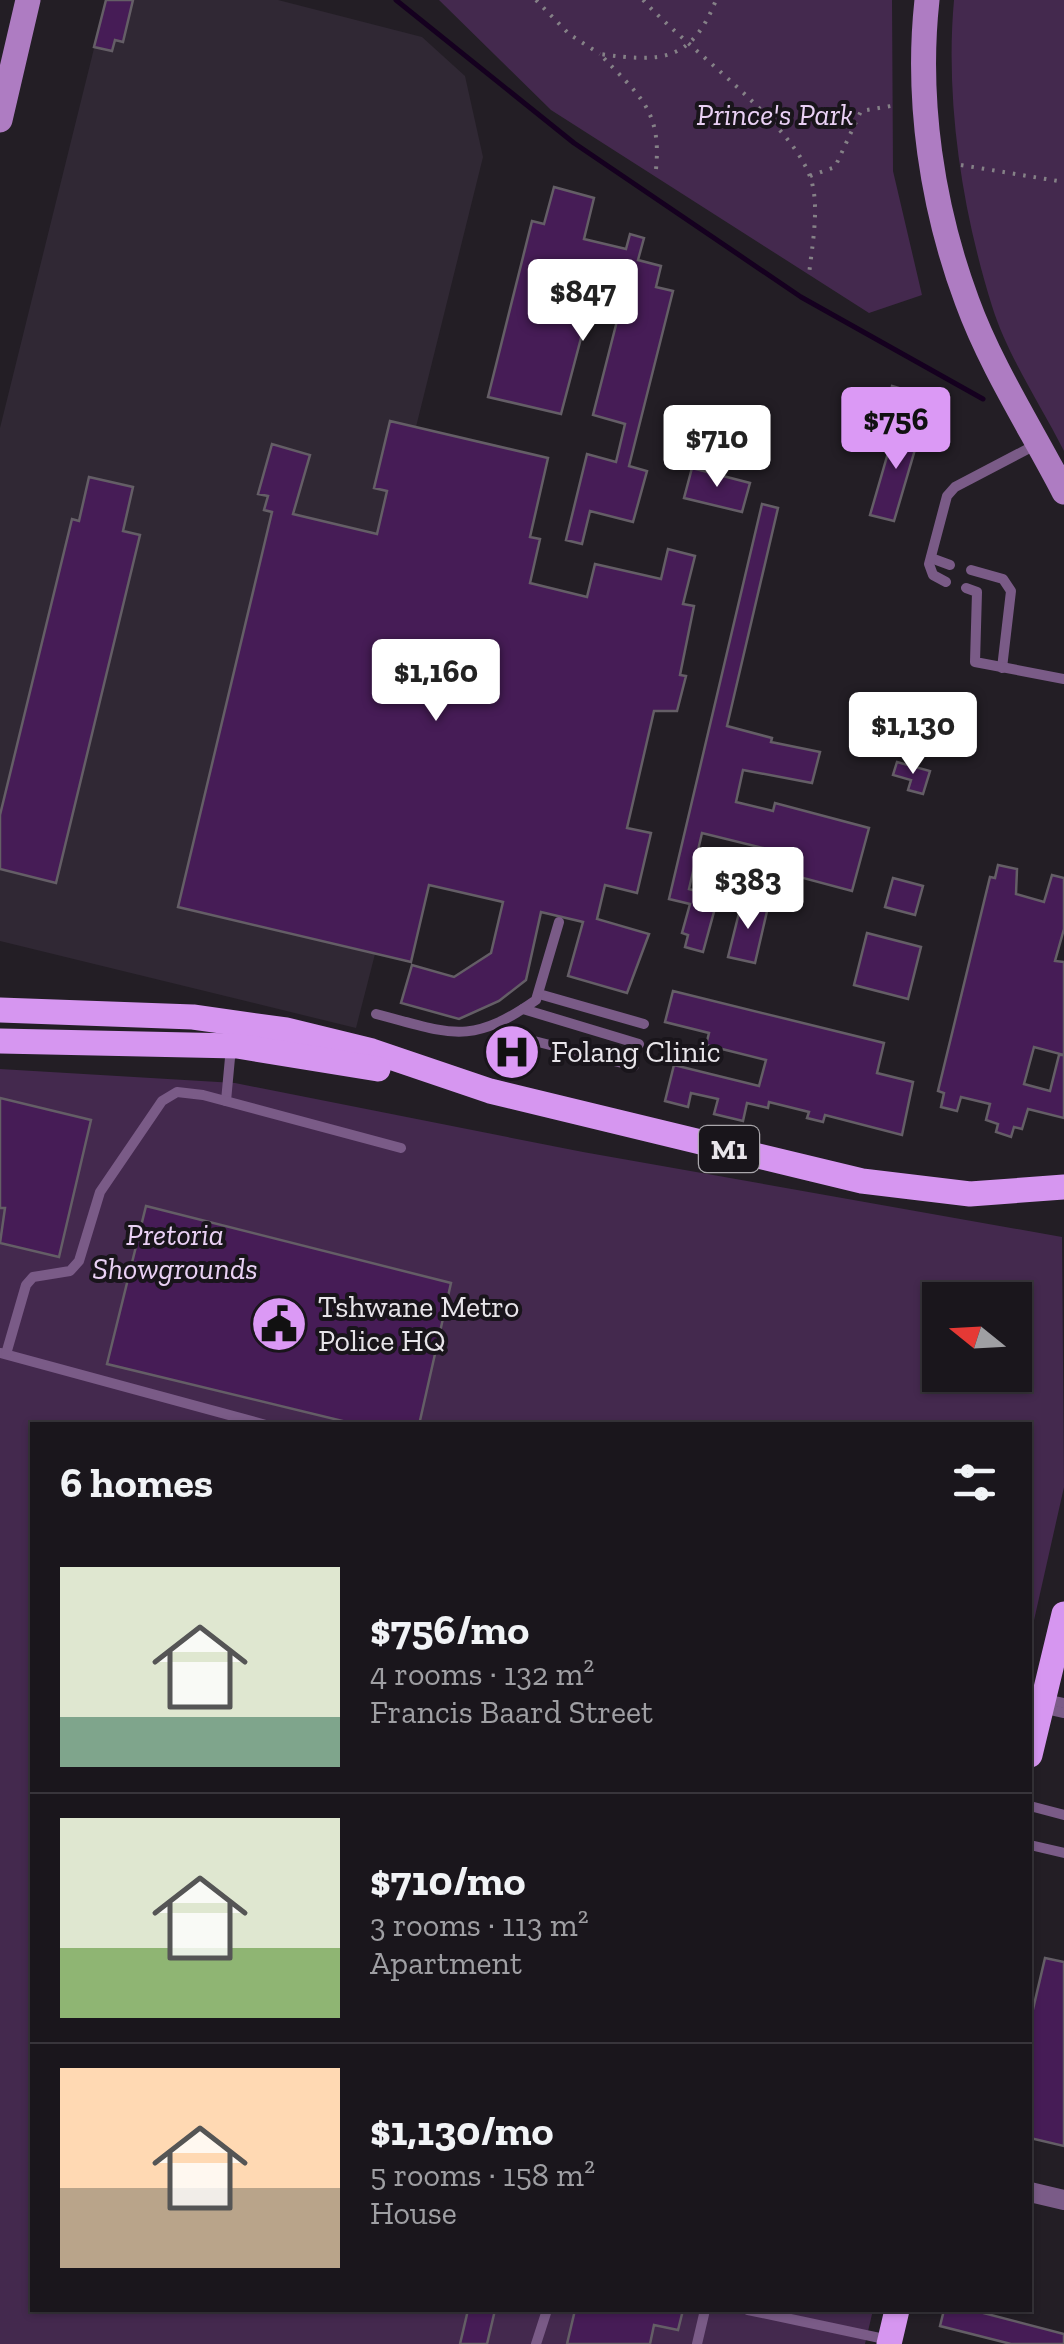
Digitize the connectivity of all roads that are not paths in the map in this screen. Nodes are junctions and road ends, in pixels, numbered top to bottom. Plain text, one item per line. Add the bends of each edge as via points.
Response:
1 (28, 0) edge
2 (927, 0) edge
3 (0, 120) edge
4 (1039, 443) junction
5 (1064, 492) edge
6 (931, 558) junction
7 (950, 565) dead end
8 (971, 570) dead end
9 (946, 582) dead end
10 (966, 588) dead end
11 (1002, 668) junction
12 (1064, 680) edge
13 (559, 922) dead end
14 (540, 994) junction
15 (523, 1009) junction
16 (0, 1010) edge
17 (376, 1014) dead end
18 (644, 1024) dead end
19 (518, 1037) dead end
20 (0, 1041) edge
21 (639, 1044) dead end
22 (231, 1046) junction
23 (634, 1066) dead end
24 (490, 1091) junction
25 (226, 1101) junction
26 (401, 1148) dead end
27 (1064, 1187) edge
28 (970, 1194) junction
29 (1064, 1206) edge
30 (3, 1353) edge
31 (255, 1422) edge
32 (1064, 1614) edge
33 (1053, 1706) edge
34 (1032, 1751) edge
35 (1032, 1807) edge
36 (1064, 1815) edge
37 (1032, 1845) edge
38 (1064, 1853) edge
39 (1032, 2192) edge
40 (1064, 2200) edge
41 (546, 2312) edge
42 (705, 2312) edge
43 (757, 2312) edge
44 (896, 2312) edge
45 (889, 2342) edge
46 (536, 2344) edge
47 (697, 2344) edge

1 - 3 street
2 - 4 street via 930,156 953,257 975,319
4 - 5 street
4 - 6 lane via 955,487 943,504
6 - 7 lane
6 - 9 lane via 933,575
8 - 11 lane via 1003,579 1011,590
10 - 11 lane via 978,597 971,658
11 - 12 lane
13 - 14 lane
14 - 15 lane
14 - 18 lane
15 - 17 lane via 472,1034
15 - 21 lane
16 - 24 main road, M1 via 238,1022 354,1046
19 - 23 lane
20 - 22 main road, M1
22 - 24 main road, M1
22 - 25 lane
24 - 28 main road, M1 via 862,1182
25 - 26 lane
25 - 30 lane via 177,1092 162,1101 100,1192 78,1261 70,1271 26,1285
27 - 28 main road, M1
28 - 29 main road
30 - 31 lane
32 - 33 main road
33 - 34 main road
35 - 36 lane
37 - 38 lane
39 - 40 street
41 - 46 lane
42 - 47 lane
43 - 45 lane
44 - 45 main road

